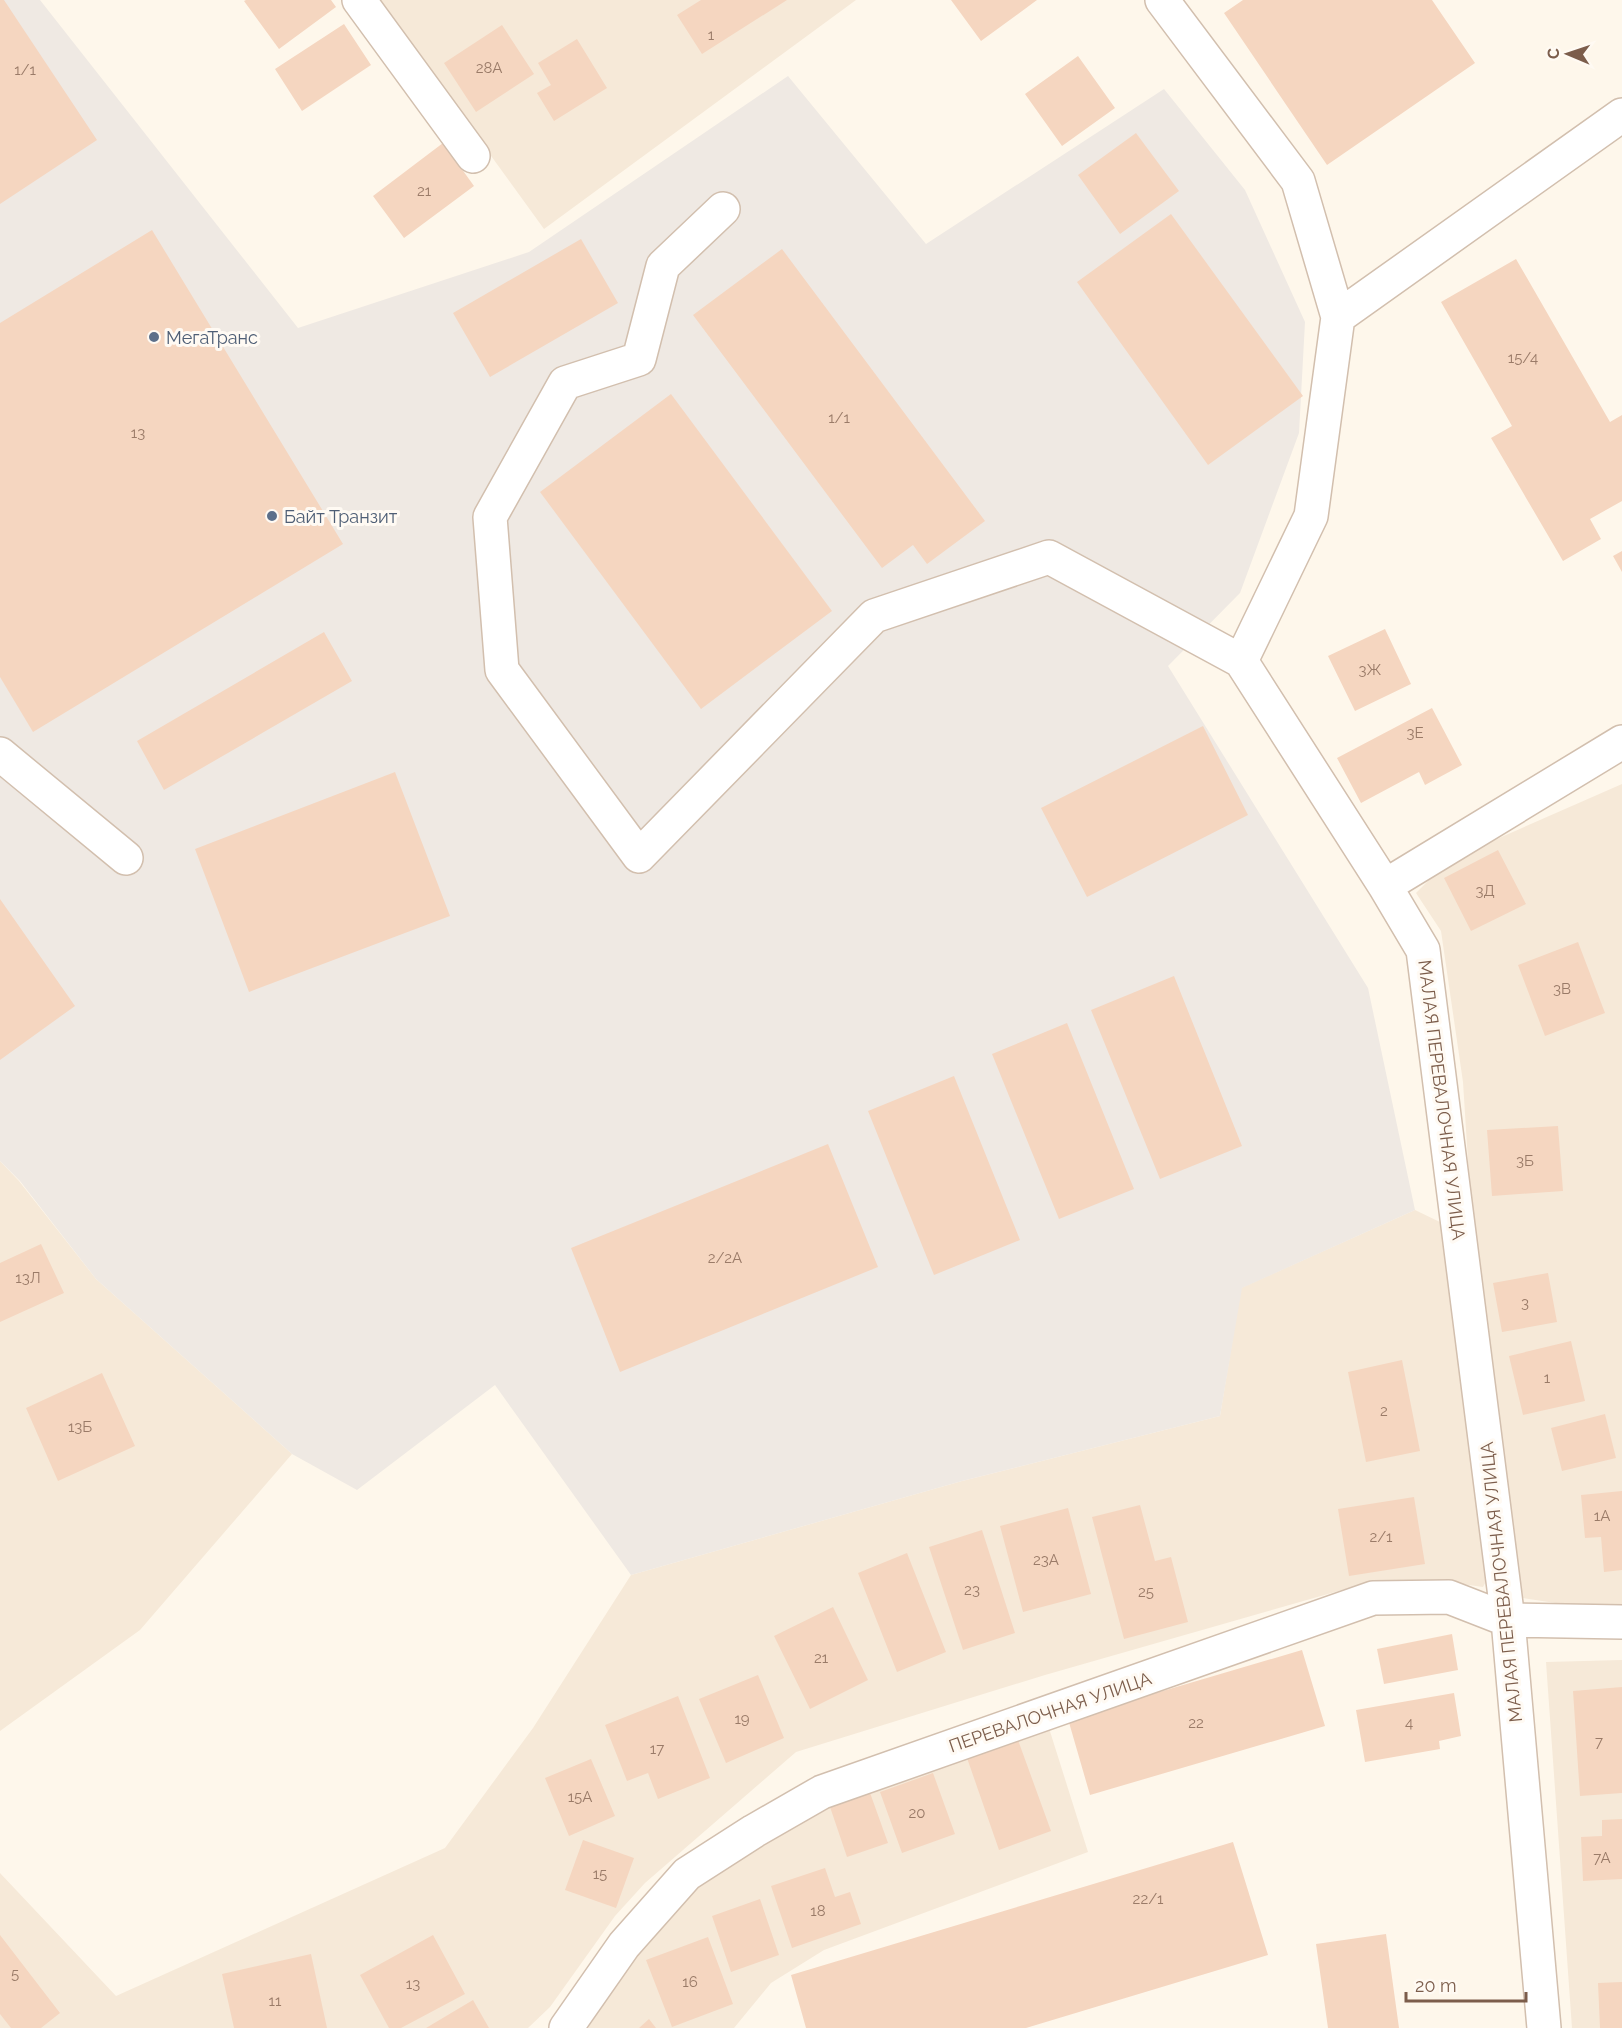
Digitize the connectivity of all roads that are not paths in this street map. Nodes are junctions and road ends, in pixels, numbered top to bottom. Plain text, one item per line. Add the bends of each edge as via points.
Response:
1 (359, 0) edge
2 (1162, 0) edge
3 (1622, 115) edge
4 (473, 156) dead end
5 (723, 209) dead end
6 (1338, 317) junction
7 (1241, 661) junction
8 (1622, 742) edge
9 (0, 754) edge
10 (126, 858) dead end
11 (1385, 885) junction
12 (1508, 1620) junction
13 (1622, 1622) edge
14 (566, 2028) edge
15 (1544, 2028) edge

1 - 4 street
2 - 6 street via 1298,181
3 - 6 street
5 - 7 street via 663,266 639,359 565,383 490,517 502,670 639,856 874,616 1049,557
6 - 7 street via 1311,516
7 - 11 street, МАЛАЯ ПЕРЕВАЛОЧНАЯ УЛИЦА
8 - 11 street
9 - 10 street
11 - 12 street, МАЛАЯ ПЕРЕВАЛОЧНАЯ УЛИЦА via 1423,950
12 - 13 street, ПЕРЕВАЛОЧНАЯ УЛИЦА
12 - 14 street, ПЕРЕВАЛОЧНАЯ УЛИЦА via 1449,1597 1373,1598 822,1791 687,1874 624,1945
12 - 15 street, МАЛАЯ ПЕРЕВАЛОЧНАЯ УЛИЦА

